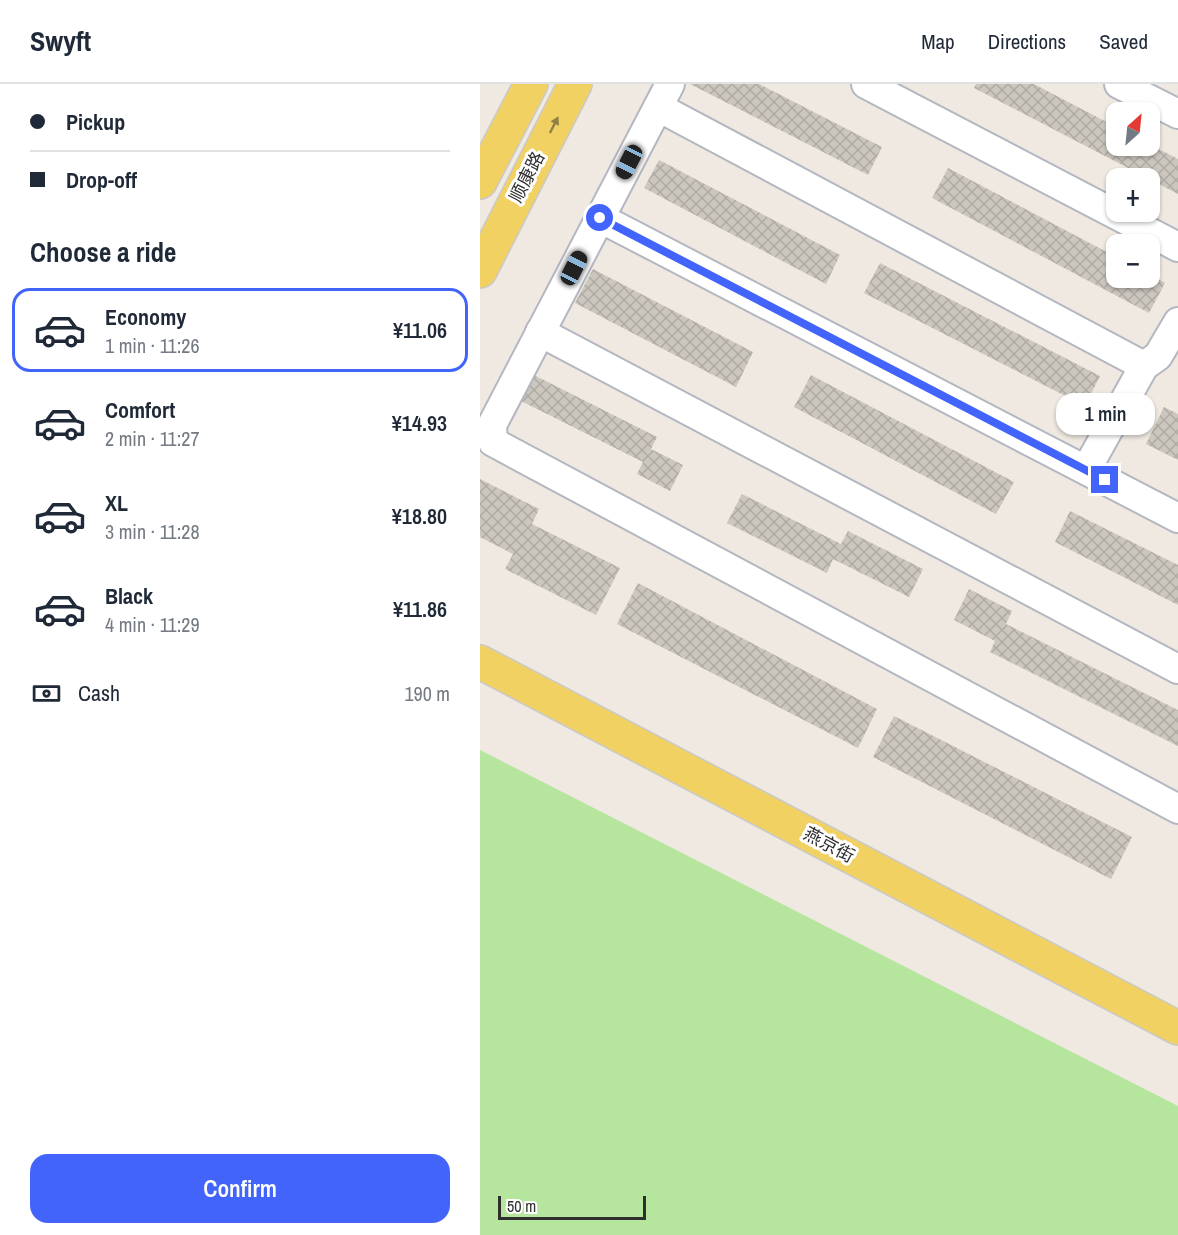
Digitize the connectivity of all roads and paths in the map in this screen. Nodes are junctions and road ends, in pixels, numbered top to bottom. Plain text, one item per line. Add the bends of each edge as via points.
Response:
1 (531, 84) edge
2 (575, 84) edge
3 (866, 84) edge
4 (1119, 84) edge
5 (664, 95) edge
6 (1178, 114) edge
7 (480, 182) edge
8 (600, 218) junction
9 (1178, 248) edge
10 (480, 271) edge
11 (1178, 322) edge
12 (540, 332) junction
13 (1160, 362) edge
14 (1086, 470) junction
15 (1178, 518) edge
16 (480, 662) edge
17 (1178, 669) edge
18 (1178, 809) edge
19 (1178, 1028) edge

1 - 7 main road
10 -> 2 main road, 顺康路
3 - 9 street
4 - 6 street
5 - 8 street
5 - 13 street
8 - 12 street
8 - 14 street
11 - 13 street
12 - 17 street
12 - 18 street via 492,425 493,442
13 - 14 street
14 - 15 street
16 - 19 main road, 燕京街

